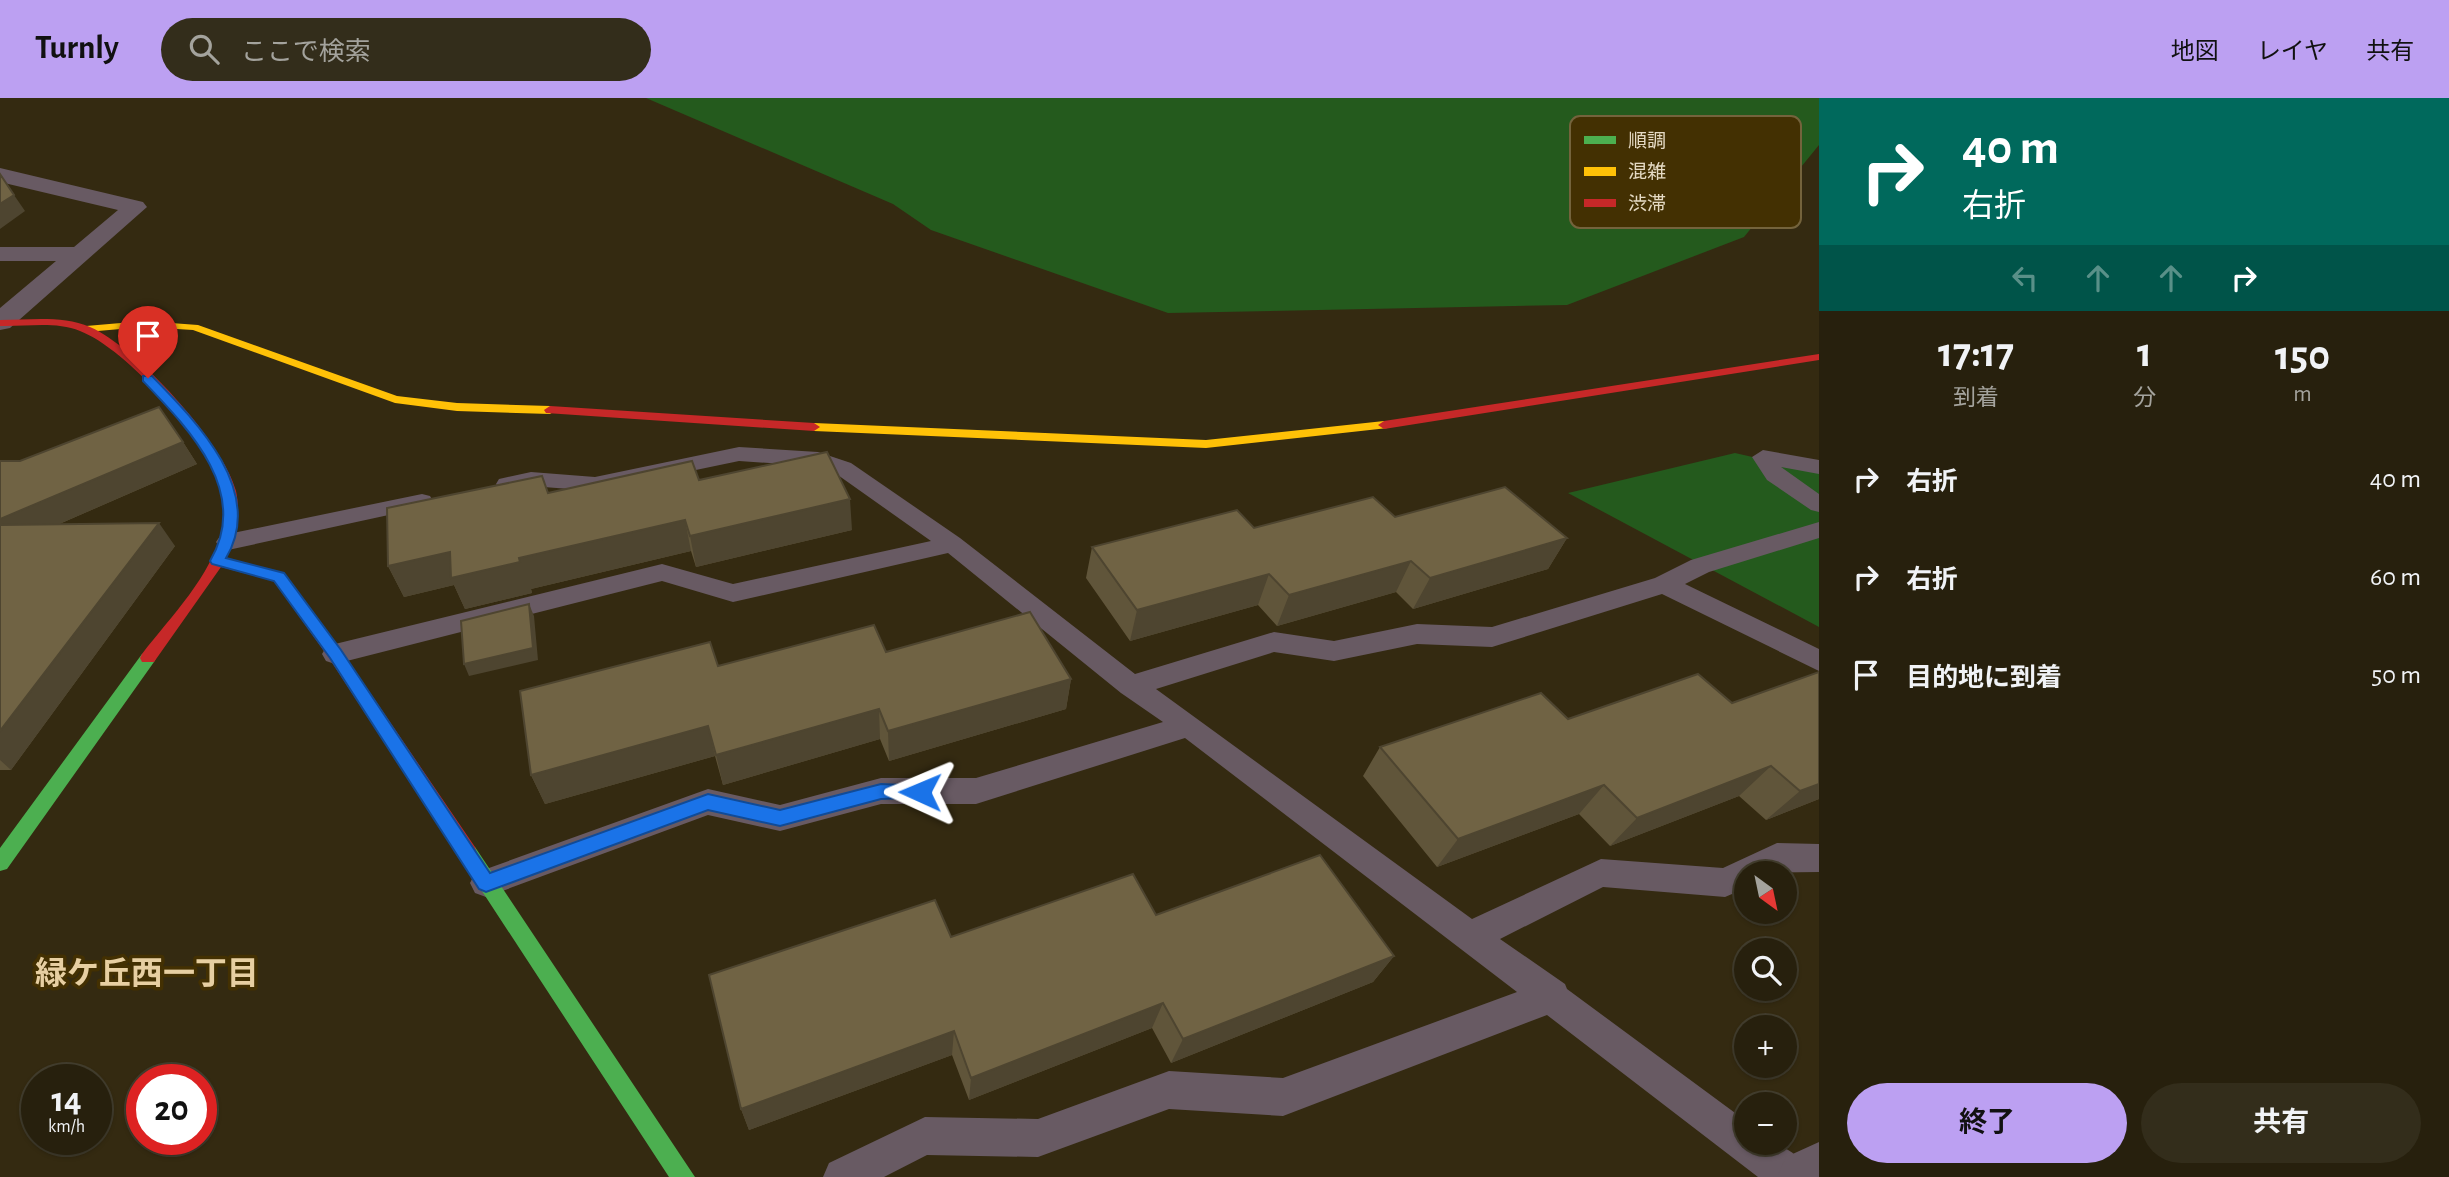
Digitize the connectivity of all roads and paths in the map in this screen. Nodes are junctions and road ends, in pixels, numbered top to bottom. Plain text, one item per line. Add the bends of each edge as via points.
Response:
1 (0, 175) edge
2 (0, 254) edge
3 (80, 254) junction
4 (0, 322) edge
5 (86, 329) junction
6 (1819, 357) edge
7 (1819, 467) edge
8 (476, 490) edge
9 (449, 496) edge
10 (1819, 505) edge
11 (1819, 530) edge
12 (952, 544) junction
13 (223, 552) junction
14 (1664, 584) junction
15 (335, 654) junction
16 (1819, 661) edge
17 (1131, 686) junction
18 (1189, 725) junction
19 (1819, 858) edge
20 (0, 863) edge
21 (486, 883) junction
22 (1471, 936) junction
23 (1553, 996) junction
24 (1819, 1171) edge
25 (683, 1177) edge
26 (843, 1177) edge
27 (1790, 1177) edge
28 (1806, 1177) edge

1 - 3 street via 135,207
2 - 3 street
3 - 4 street
4 - 5 street
5 - 6 street via 144,324 194,327 395,399 457,407 1206,444 1517,405
5 - 13 street via 133,363 165,414 208,450 226,482 231,510
7 - 10 lane via 1763,457 1775,475
8 - 12 lane via 531,479 595,484 739,454 818,459 842,468
9 - 13 lane
11 - 14 lane via 1700,566
12 - 15 lane via 733,593 662,572
12 - 17 lane
13 - 15 street via 279,577
13 - 20 street
14 - 16 lane
14 - 17 lane via 1493,637 1417,634 1334,651 1274,642
15 - 21 street
17 - 18 lane
18 - 21 lane via 976,791 881,791 780,818 708,802
18 - 22 lane
19 - 22 lane via 1777,857 1725,883 1601,873
21 - 25 street
22 - 23 lane
23 - 26 lane via 1283,1097 1169,1090 1038,1138 925,1136
23 - 27 lane
24 - 28 street

